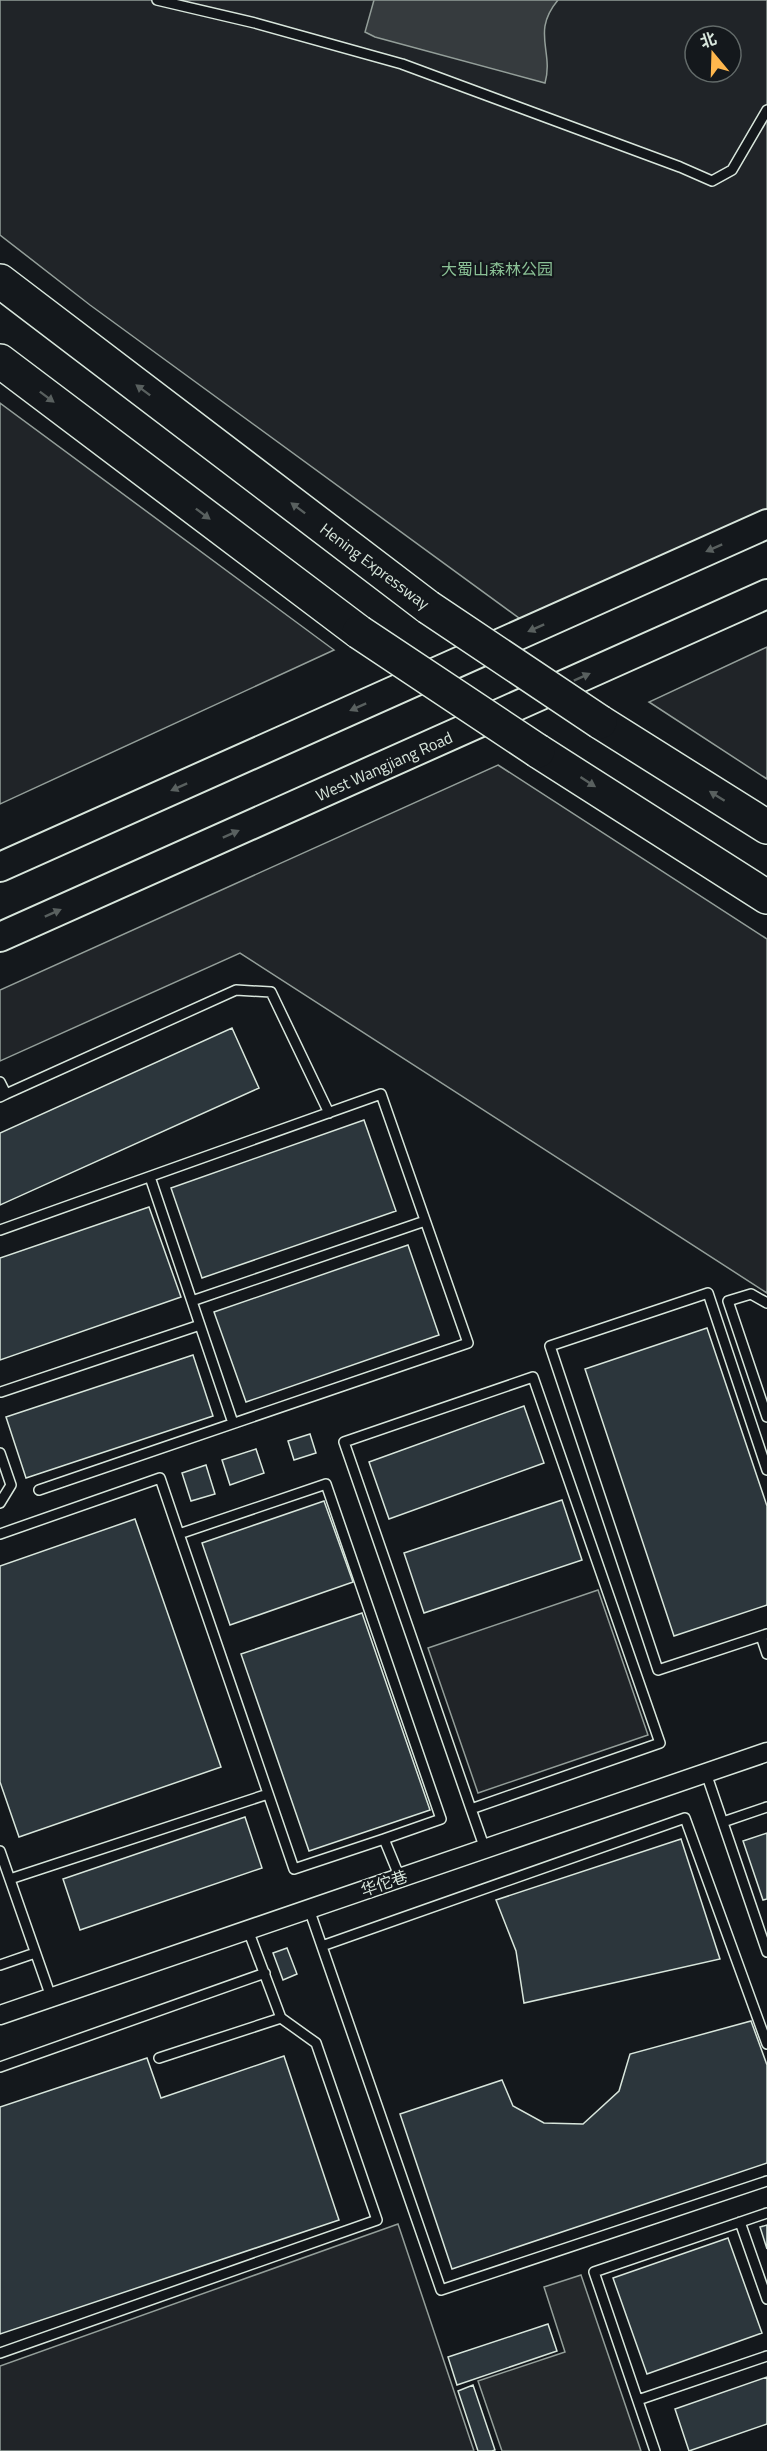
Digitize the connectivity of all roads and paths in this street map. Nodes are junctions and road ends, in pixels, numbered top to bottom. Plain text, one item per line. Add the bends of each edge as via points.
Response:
1 (157, 0) edge
2 (767, 111) edge
3 (0, 281) edge
4 (0, 362) edge
5 (767, 524) edge
6 (767, 594) edge
7 (767, 827) edge
8 (0, 867) edge
9 (767, 897) edge
10 (0, 937) edge
11 (0, 1082) edge
12 (3, 1096) edge
13 (329, 1113) junction
14 (150, 1177) junction
15 (425, 1221) junction
16 (0, 1230) edge
17 (192, 1301) junction
18 (767, 1303) edge
19 (200, 1325) junction
20 (1, 1392) edge
21 (767, 1416) edge
22 (233, 1423) junction
23 (0, 1453) edge
24 (767, 1470) edge
25 (39, 1490) dead end
26 (0, 1503) edge
27 (0, 1534) edge
28 (179, 1534) junction
29 (764, 1635) edge
30 (767, 1654) edge
31 (767, 1752) edge
32 (706, 1773) junction
33 (268, 1794) junction
34 (767, 1807) edge
35 (471, 1809) junction
36 (723, 1822) junction
37 (384, 1839) junction
38 (485, 1848) junction
39 (0, 1851) edge
40 (400, 1878) junction
41 (10, 1879) junction
42 (309, 1909) junction
43 (767, 1915) edge
44 (756, 1919) junction
45 (248, 1930) junction
46 (322, 1946) junction
47 (767, 1952) edge
48 (36, 1953) junction
49 (0, 1965) edge
50 (265, 1974) junction
51 (51, 1997) junction
52 (0, 2015) edge
53 (281, 2018) junction
54 (767, 2044) edge
55 (159, 2058) dead end
56 (0, 2067) edge
57 (767, 2181) edge
58 (767, 2213) edge
59 (740, 2222) junction
60 (767, 2298) edge
61 (0, 2353) edge
62 (767, 2356) edge
63 (638, 2400) junction
64 (655, 2451) edge

1 - 2 lane via 402,64 711,181 732,170
7 -> 3 highway, Hening Expressway, bridge via 428,607
4 -> 9 highway, bridge via 359,632
5 -> 8 main road
10 -> 6 main road, West Wangjiang Road
11 - 12 lane
12 - 13 lane via 236,990 271,992
13 - 14 lane
13 - 15 lane via 381,1094
14 - 16 lane
14 - 17 lane
15 - 17 lane
15 - 22 lane via 468,1343
17 - 19 lane
18 - 21 lane via 752,1294 728,1301
19 - 20 lane
19 - 22 lane
22 - 25 lane
23 - 26 lane via 11,1485
24 - 29 lane via 708,1293 550,1346 658,1670
27 - 28 lane via 160,1478
28 - 33 lane
28 - 37 lane via 326,1484 441,1819
29 - 30 lane
31 - 32 street, 华佗巷
32 - 36 lane
32 - 38 street, 华佗巷
33 - 37 lane via 294,1869
33 - 41 lane
34 - 36 lane
35 - 35 lane via 344,1442 533,1377 660,1743
35 - 38 lane
36 - 44 lane
37 - 40 lane
38 - 40 street, 华佗巷
39 - 41 lane
40 - 42 street, 华佗巷
41 - 48 lane
42 - 45 street, 华佗巷
42 - 46 lane
43 - 44 lane
44 - 47 lane
45 - 50 lane
45 - 51 street, 华佗巷
46 - 54 lane via 685,1818
46 - 57 lane via 441,2290
48 - 49 lane
48 - 51 lane
50 - 53 lane
50 - 56 lane
51 - 52 street, 华佗巷
53 - 55 lane
53 - 61 lane via 316,2043 377,2220
58 - 59 lane
59 - 60 lane
59 - 63 lane via 594,2272
62 - 63 lane
63 - 64 lane

